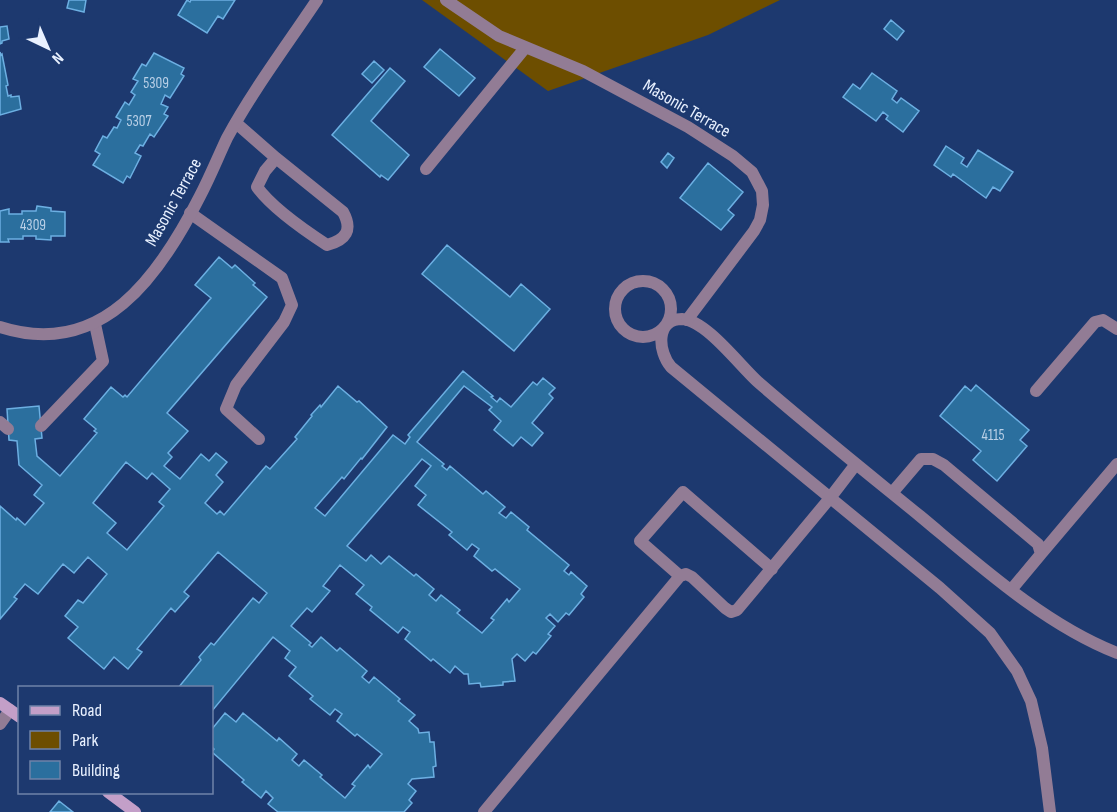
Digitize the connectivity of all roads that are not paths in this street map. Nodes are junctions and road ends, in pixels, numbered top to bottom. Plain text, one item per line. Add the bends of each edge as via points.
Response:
1 (317, 0) edge
2 (446, 0) edge
3 (525, 48) junction
4 (236, 123) junction
5 (276, 158) junction
6 (426, 169) dead end
7 (190, 213) junction
8 (687, 320) junction
9 (95, 324) junction
10 (0, 327) edge
11 (664, 327) junction
12 (1117, 328) edge
13 (1036, 392) dead end
14 (41, 426) dead end
15 (259, 439) dead end
16 (856, 464) junction
17 (1117, 464) edge
18 (892, 494) junction
19 (830, 498) junction
20 (1041, 554) junction
21 (772, 569) junction
22 (680, 576) junction
23 (1011, 590) junction
24 (1117, 653) edge
25 (10, 710) edge
26 (0, 724) edge
27 (111, 794) edge
28 (135, 812) edge
29 (484, 812) edge
30 (1050, 812) edge

1 - 4 street, Masonic Terrace
2 - 3 street, Masonic Terrace via 499,36
3 - 6 street
3 - 8 street, Masonic Terrace via 583,71 688,127 733,156 758,182 763,205 760,220
4 - 5 street
4 - 7 street, Masonic Terrace
5 - 5 street via 343,212 348,220 347,231 338,242 327,245 256,187
7 - 9 street, Masonic Terrace via 141,286
7 - 15 street via 282,278 291,305 284,322 236,386 226,409
8 - 11 street via 671,321
8 - 16 street via 709,332 747,372
9 - 10 street, Masonic Terrace via 39,334
9 - 14 street via 103,361
11 - 11 street via 670,302 661,287 645,281 621,291 615,307 619,324 625,330 641,337
11 - 19 street via 662,347 671,367
12 - 13 street via 1103,320 1095,322
16 - 18 street
16 - 19 street
17 - 20 street
18 - 20 street via 921,459 933,459 1038,544
18 - 23 street
19 - 21 street
19 - 30 street via 940,588 990,633 1005,654 1026,689 1038,723
20 - 23 street
21 - 22 street via 731,612 692,577
21 - 22 street via 683,492 640,542
22 - 29 street
23 - 24 street via 1091,643
25 - 26 street
27 - 28 main road

